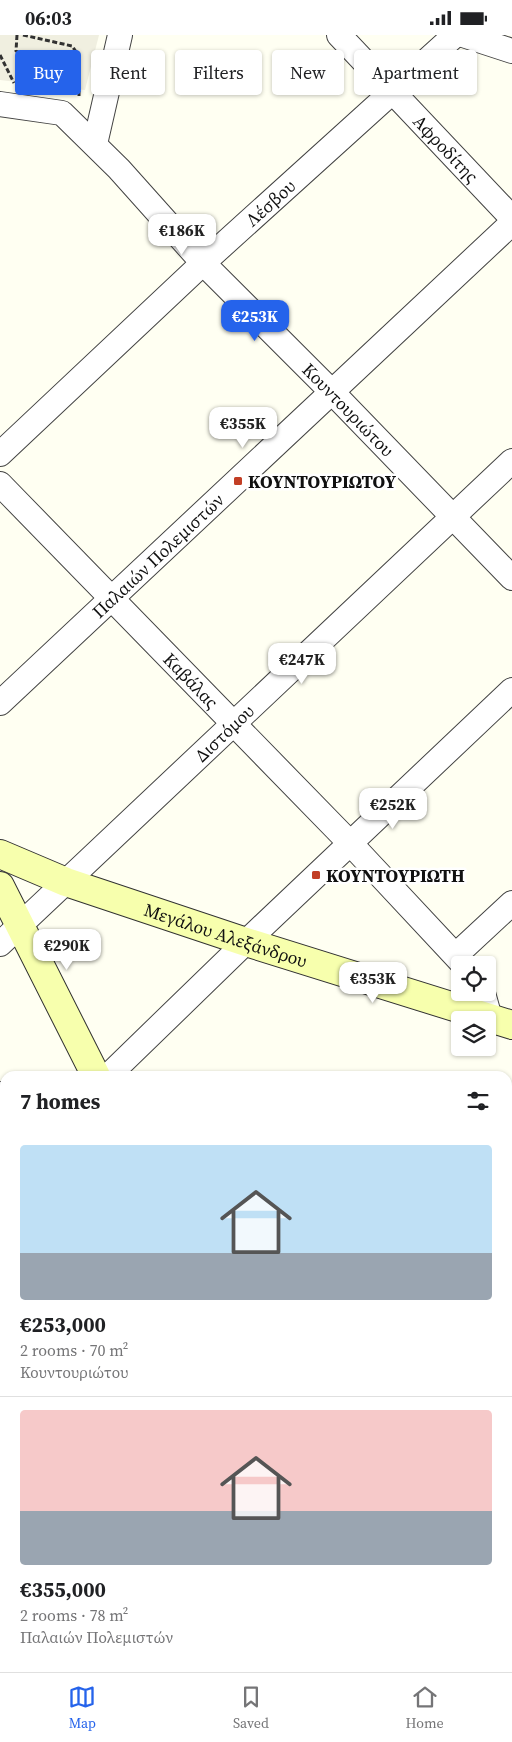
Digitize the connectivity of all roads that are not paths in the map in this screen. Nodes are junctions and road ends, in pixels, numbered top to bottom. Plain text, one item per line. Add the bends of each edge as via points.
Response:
1 (120, 35) edge
2 (339, 35) edge
3 (455, 35) edge
4 (463, 35) edge
5 (438, 50) edge
6 (354, 51) edge
7 (512, 51) edge
8 (388, 95) edge
9 (396, 95) edge
10 (0, 104) edge
11 (95, 144) junction
12 (512, 217) edge
13 (512, 223) edge
14 (203, 263) junction
15 (332, 392) junction
16 (0, 454) edge
17 (512, 461) edge
18 (0, 484) edge
19 (452, 517) junction
20 (512, 578) edge
21 (111, 599) junction
22 (512, 690) edge
23 (0, 703) edge
24 (233, 724) junction
25 (350, 843) junction
26 (0, 854) edge
27 (66, 882) junction
28 (0, 886) edge
29 (512, 903) edge
30 (20, 925) junction
31 (246, 942) junction
32 (0, 944) edge
33 (456, 956) edge
34 (464, 956) edge
35 (491, 1011) edge
36 (93, 1071) edge
37 (113, 1071) edge

1 - 11 street
2 - 6 street, Αφροδίτης
3 - 5 street, Λέσβου
4 - 7 street
8 - 14 street, Λέσβου
9 - 12 street, Αφροδίτης
10 - 11 street, Κουντουριώτου via 62,113
11 - 14 street, Κουντουριώτου
13 - 15 street, Παλαιών Πολεμιστών
14 - 15 street, Κουντουριώτου
14 - 16 street, Λέσβου
15 - 19 street, Κουντουριώτου
15 - 21 street, Παλαιών Πολεμιστών
17 - 19 street, Διστόμου
18 - 21 street, Καβάλας
19 - 20 street, Κουντουριώτου
19 - 24 street, Διστόμου
21 - 23 street, Παλαιών Πολεμιστών
21 - 24 street, Καβάλας
22 - 25 street
24 - 25 street, Καβάλας
24 - 27 street, Διστόμου
25 - 31 street
25 - 33 street, Καβάλας
26 - 27 street, Μεγάλου Αλεξάνδρου
27 - 30 street, Διστόμου
27 - 31 street, Μεγάλου Αλεξάνδρου
28 - 30 street
29 - 34 street
30 - 32 street, Διστόμου
30 - 36 street
31 - 35 street, Μεγάλου Αλεξάνδρου
31 - 37 street

